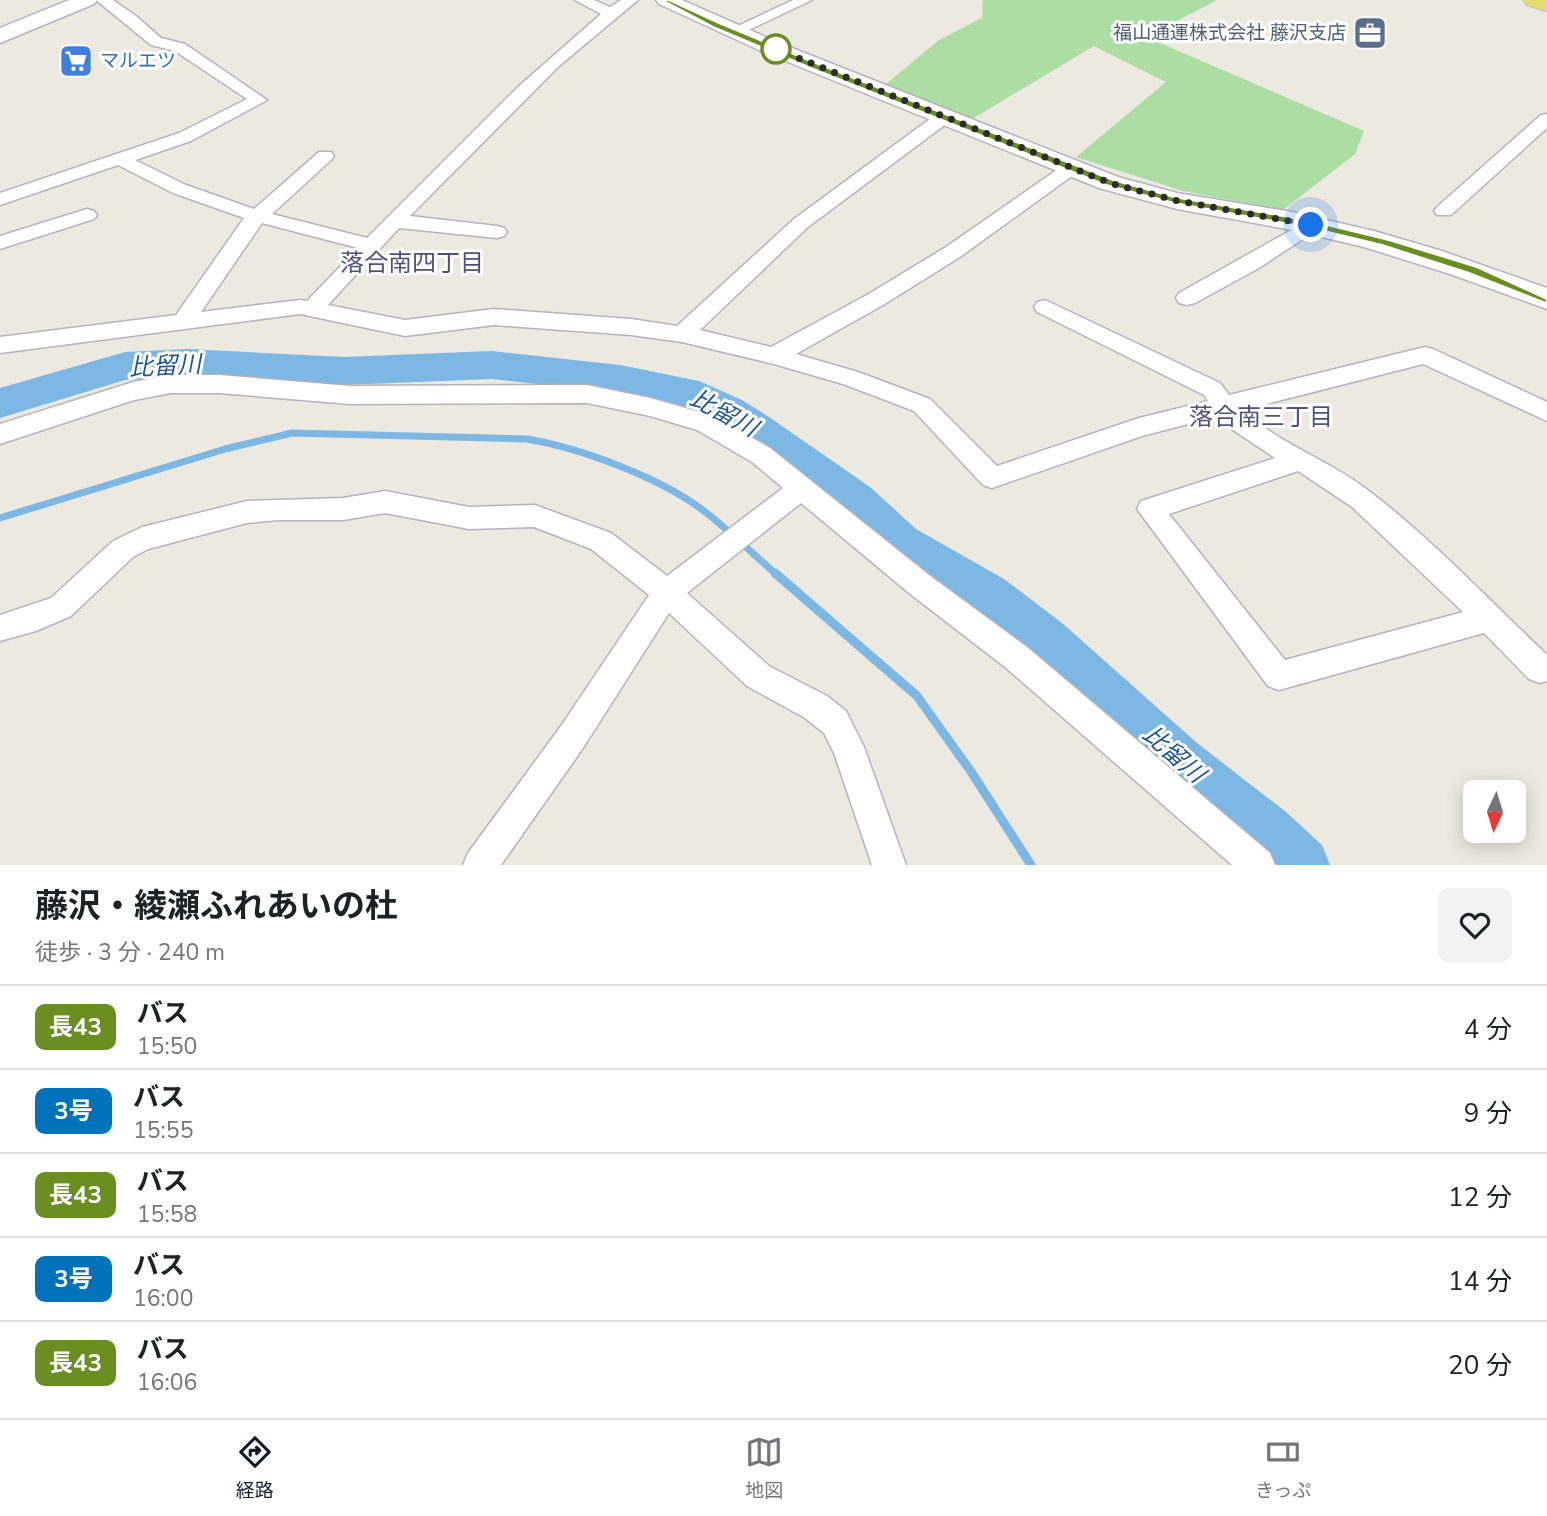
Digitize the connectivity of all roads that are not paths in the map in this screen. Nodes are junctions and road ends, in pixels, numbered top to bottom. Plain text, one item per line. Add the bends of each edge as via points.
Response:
1 (87, 0) edge
2 (103, 0) edge
3 (582, 0) edge
4 (631, 0) edge
5 (666, 0) edge
6 (805, 0) edge
7 (1535, 0) edge
8 (1547, 4) edge
9 (611, 13) junction
10 (733, 32) junction
11 (0, 36) edge
12 (944, 117) junction
13 (1547, 119) edge
14 (326, 156) dead end
15 (120, 159) junction
16 (1070, 169) junction
17 (0, 199) edge
18 (1444, 211) dead end
19 (87, 215) dead end
20 (258, 215) junction
21 (395, 221) junction
22 (1311, 225) junction
23 (497, 232) dead end
24 (0, 243) edge
25 (371, 245) junction
26 (1187, 298) dead end
27 (1547, 299) edge
28 (1045, 307) dead end
29 (313, 308) junction
30 (184, 320) junction
31 (682, 334) junction
32 (0, 345) edge
33 (774, 356) junction
34 (1221, 405) junction
35 (1547, 412) edge
36 (0, 434) edge
37 (1301, 460) junction
38 (803, 487) junction
39 (667, 592) junction
40 (1488, 619) junction
41 (0, 628) edge
42 (1545, 670) edge
43 (480, 865) edge
44 (889, 865) edge
45 (1258, 865) edge

1 - 11 street
2 - 15 street via 156,42 180,47 259,100 185,137
3 - 9 street
4 - 9 street
5 - 10 street
6 - 10 street
7 - 8 main road
9 - 21 street via 535,78
10 - 12 street
12 - 16 street
12 - 31 street via 801,223
13 - 18 street
14 - 20 street
15 - 17 street
15 - 20 street via 199,198
16 - 22 street via 1174,200
16 - 33 street via 953,252
19 - 24 street
20 - 25 street
20 - 30 street
21 - 23 street
21 - 25 street
22 - 26 street
22 - 27 street via 1413,250
25 - 29 street
28 - 34 street via 1212,389
29 - 30 street
29 - 31 street via 405,328 494,317 595,322
30 - 32 street
31 - 33 street
33 - 34 street via 922,405 992,478 1139,427
34 - 35 street via 1425,355
34 - 37 street via 1240,423
36 - 38 street via 133,391 171,384 350,395 587,394 705,423 761,455
37 - 40 street via 1360,498
37 - 40 street via 1150,509 1279,676
38 - 39 street
38 - 45 street via 1016,657
39 - 41 street via 601,541 535,516 469,518 385,502 343,509 247,512 142,540 122,549 61,607
39 - 43 street via 572,737
39 - 44 street via 758,676 835,722
40 - 42 street

